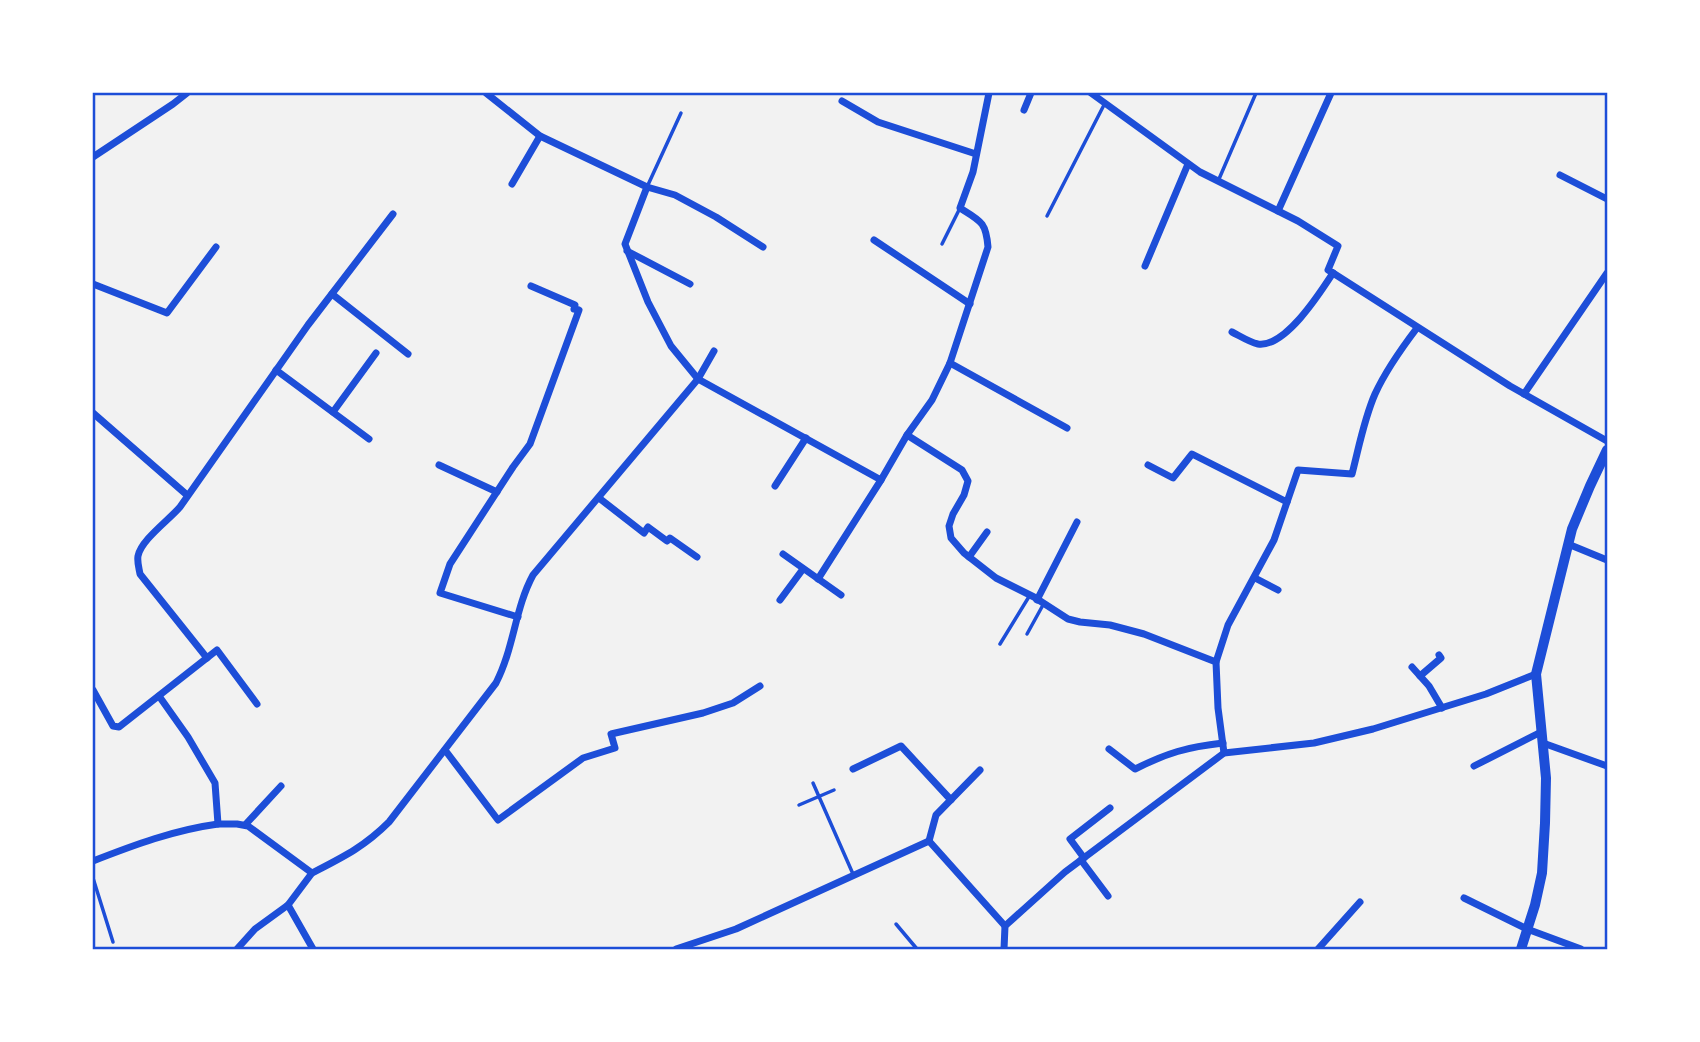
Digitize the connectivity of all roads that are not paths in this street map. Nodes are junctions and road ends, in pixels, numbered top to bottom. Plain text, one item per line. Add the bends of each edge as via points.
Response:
1 (187, 93) edge
2 (486, 93) edge
3 (989, 93) edge
4 (1031, 93) edge
5 (1091, 93) edge
6 (1256, 93) edge
7 (1331, 93) edge
8 (842, 101) dead end
9 (1105, 103) junction
10 (1024, 110) dead end
11 (681, 113) dead end
12 (540, 136) junction
13 (976, 153) junction
14 (93, 157) edge
15 (1188, 164) junction
16 (1560, 175) dead end
17 (1218, 181) junction
18 (512, 184) dead end
19 (647, 187) junction
20 (1607, 199) edge
21 (960, 208) junction
22 (1278, 211) junction
23 (393, 214) dead end
24 (1047, 215) dead end
25 (874, 240) dead end
26 (942, 244) dead end
27 (216, 247) dead end
28 (762, 247) dead end
29 (627, 251) junction
30 (1145, 266) dead end
31 (1333, 273) junction
32 (1607, 273) edge
33 (93, 284) edge
34 (690, 284) dead end
35 (531, 286) dead end
36 (332, 294) junction
37 (970, 304) junction
38 (1310, 307) junction
39 (1319, 312) dead end
40 (1417, 328) junction
41 (1232, 332) dead end
42 (714, 351) dead end
43 (376, 354) dead end
44 (408, 354) dead end
45 (950, 363) junction
46 (276, 370) junction
47 (698, 379) junction
48 (1524, 394) junction
49 (333, 412) junction
50 (93, 413) edge
51 (1067, 428) dead end
52 (906, 435) junction
53 (806, 438) junction
54 (369, 439) dead end
55 (1607, 441) edge
56 (1607, 450) edge
57 (439, 465) dead end
58 (1148, 465) dead end
59 (881, 480) junction
60 (775, 486) dead end
61 (497, 492) junction
62 (187, 495) junction
63 (599, 498) junction
64 (1287, 502) junction
65 (1077, 522) dead end
66 (987, 532) dead end
67 (1568, 544) junction
68 (783, 554) dead end
69 (697, 557) dead end
70 (969, 557) junction
71 (1607, 560) edge
72 (803, 569) junction
73 (1255, 578) junction
74 (818, 579) junction
75 (1278, 590) dead end
76 (1030, 595) junction
77 (841, 596) dead end
78 (780, 600) dead end
79 (1041, 602) junction
80 (518, 617) junction
81 (1027, 634) dead end
82 (1000, 644) dead end
83 (1439, 655) dead end
84 (207, 658) junction
85 (1216, 662) junction
86 (1412, 667) dead end
87 (1536, 674) junction
88 (1420, 676) junction
89 (760, 686) dead end
90 (93, 690) edge
91 (159, 696) junction
92 (257, 704) dead end
93 (1442, 708) junction
94 (1542, 737) junction
95 (1223, 743) junction
96 (1109, 749) dead end
97 (445, 750) junction
98 (1224, 753) junction
99 (1474, 766) dead end
100 (1607, 766) edge
101 (853, 769) dead end
102 (980, 770) dead end
103 (813, 783) dead end
104 (281, 786) dead end
105 (834, 790) dead end
106 (819, 797) junction
107 (951, 800) junction
108 (799, 805) dead end
109 (1110, 808) dead end
110 (218, 824) junction
111 (245, 825) junction
112 (929, 841) junction
113 (1082, 859) junction
114 (93, 861) edge
115 (312, 873) junction
116 (854, 876) junction
117 (93, 878) edge
118 (1108, 896) dead end
119 (1464, 898) dead end
120 (1360, 902) dead end
121 (288, 905) junction
122 (896, 924) dead end
123 (1005, 926) junction
124 (1527, 929) junction
125 (113, 942) dead end
126 (237, 949) edge
127 (313, 949) edge
128 (676, 949) edge
129 (917, 949) edge
130 (1004, 949) edge
131 (1318, 949) edge
132 (1521, 949) edge
133 (1581, 949) edge

1 - 14 street
2 - 12 street
3 - 13 street
4 - 10 street
5 - 9 street
6 - 17 lane
7 - 22 street
8 - 13 street via 878,122
9 - 15 street
9 - 24 lane
11 - 19 lane
12 - 18 street
12 - 19 street
13 - 21 street
15 - 17 street
15 - 30 street
16 - 20 street
17 - 22 street
19 - 28 street via 685,200
19 - 29 street via 625,244
21 - 26 lane
21 - 37 street via 987,230 988,247
22 - 31 street via 1338,246 1328,270
23 - 36 street
25 - 37 street
27 - 33 street via 167,313
29 - 34 street
29 - 47 street via 671,346
31 - 38 street
31 - 40 street
32 - 48 street
35 - 61 street via 579,310 530,444
36 - 44 street
36 - 46 street
37 - 45 street
38 - 39 street
38 - 41 street via 1271,342 1259,344
40 - 48 street
40 - 64 street via 1375,394 1352,474 1298,470
42 - 47 street
43 - 49 street
45 - 51 street
45 - 52 street via 932,400
46 - 49 street
46 - 62 street
47 - 53 street
47 - 63 street
48 - 55 street
49 - 54 street
50 - 62 street
52 - 59 street
52 - 70 street via 962,470 968,481 949,526 951,538
53 - 59 street
53 - 60 street
56 - 67 main road
57 - 61 street
58 - 64 street via 1173,478 1192,454
59 - 74 street
61 - 80 street via 450,564 440,593
62 - 84 street via 171,518 146,540 138,563 140,573
63 - 69 street via 644,533 648,527
63 - 80 street via 533,575
64 - 73 street
65 - 79 street
66 - 70 street
67 - 71 street
67 - 87 main road
68 - 72 street
70 - 76 street via 996,578
72 - 74 street
72 - 78 street
73 - 75 street
73 - 85 street via 1228,625
74 - 77 street
76 - 79 street
76 - 82 lane
79 - 81 lane
79 - 85 street via 1068,619 1144,634
80 - 97 street via 496,682
83 - 88 street
84 - 91 street
84 - 92 street via 217,650
85 - 95 street
86 - 88 street
87 - 93 street
87 - 94 main road
88 - 93 street
89 - 97 street via 733,703 704,713 611,734 615,748 583,758 498,820
90 - 91 street via 113,726 120,727
91 - 110 street via 215,783
93 - 98 street via 1314,743
94 - 99 street
94 - 100 street
94 - 124 main road via 1546,778 1542,873
95 - 96 street via 1164,755 1135,769
95 - 98 street
97 - 115 street via 371,840
98 - 113 street
101 - 107 street via 901,746
102 - 107 street
103 - 106 lane
104 - 111 street
105 - 106 lane
106 - 108 lane
106 - 116 lane
107 - 112 street via 936,815
109 - 113 street via 1070,839
110 - 111 street
110 - 114 street via 187,828
111 - 115 street
112 - 116 street
112 - 123 street
113 - 118 street
113 - 123 street
115 - 121 street
116 - 128 street via 736,929
117 - 125 lane
119 - 124 street
120 - 131 street
121 - 126 street
121 - 127 street
122 - 129 lane
123 - 130 street
124 - 132 main road
124 - 133 street

